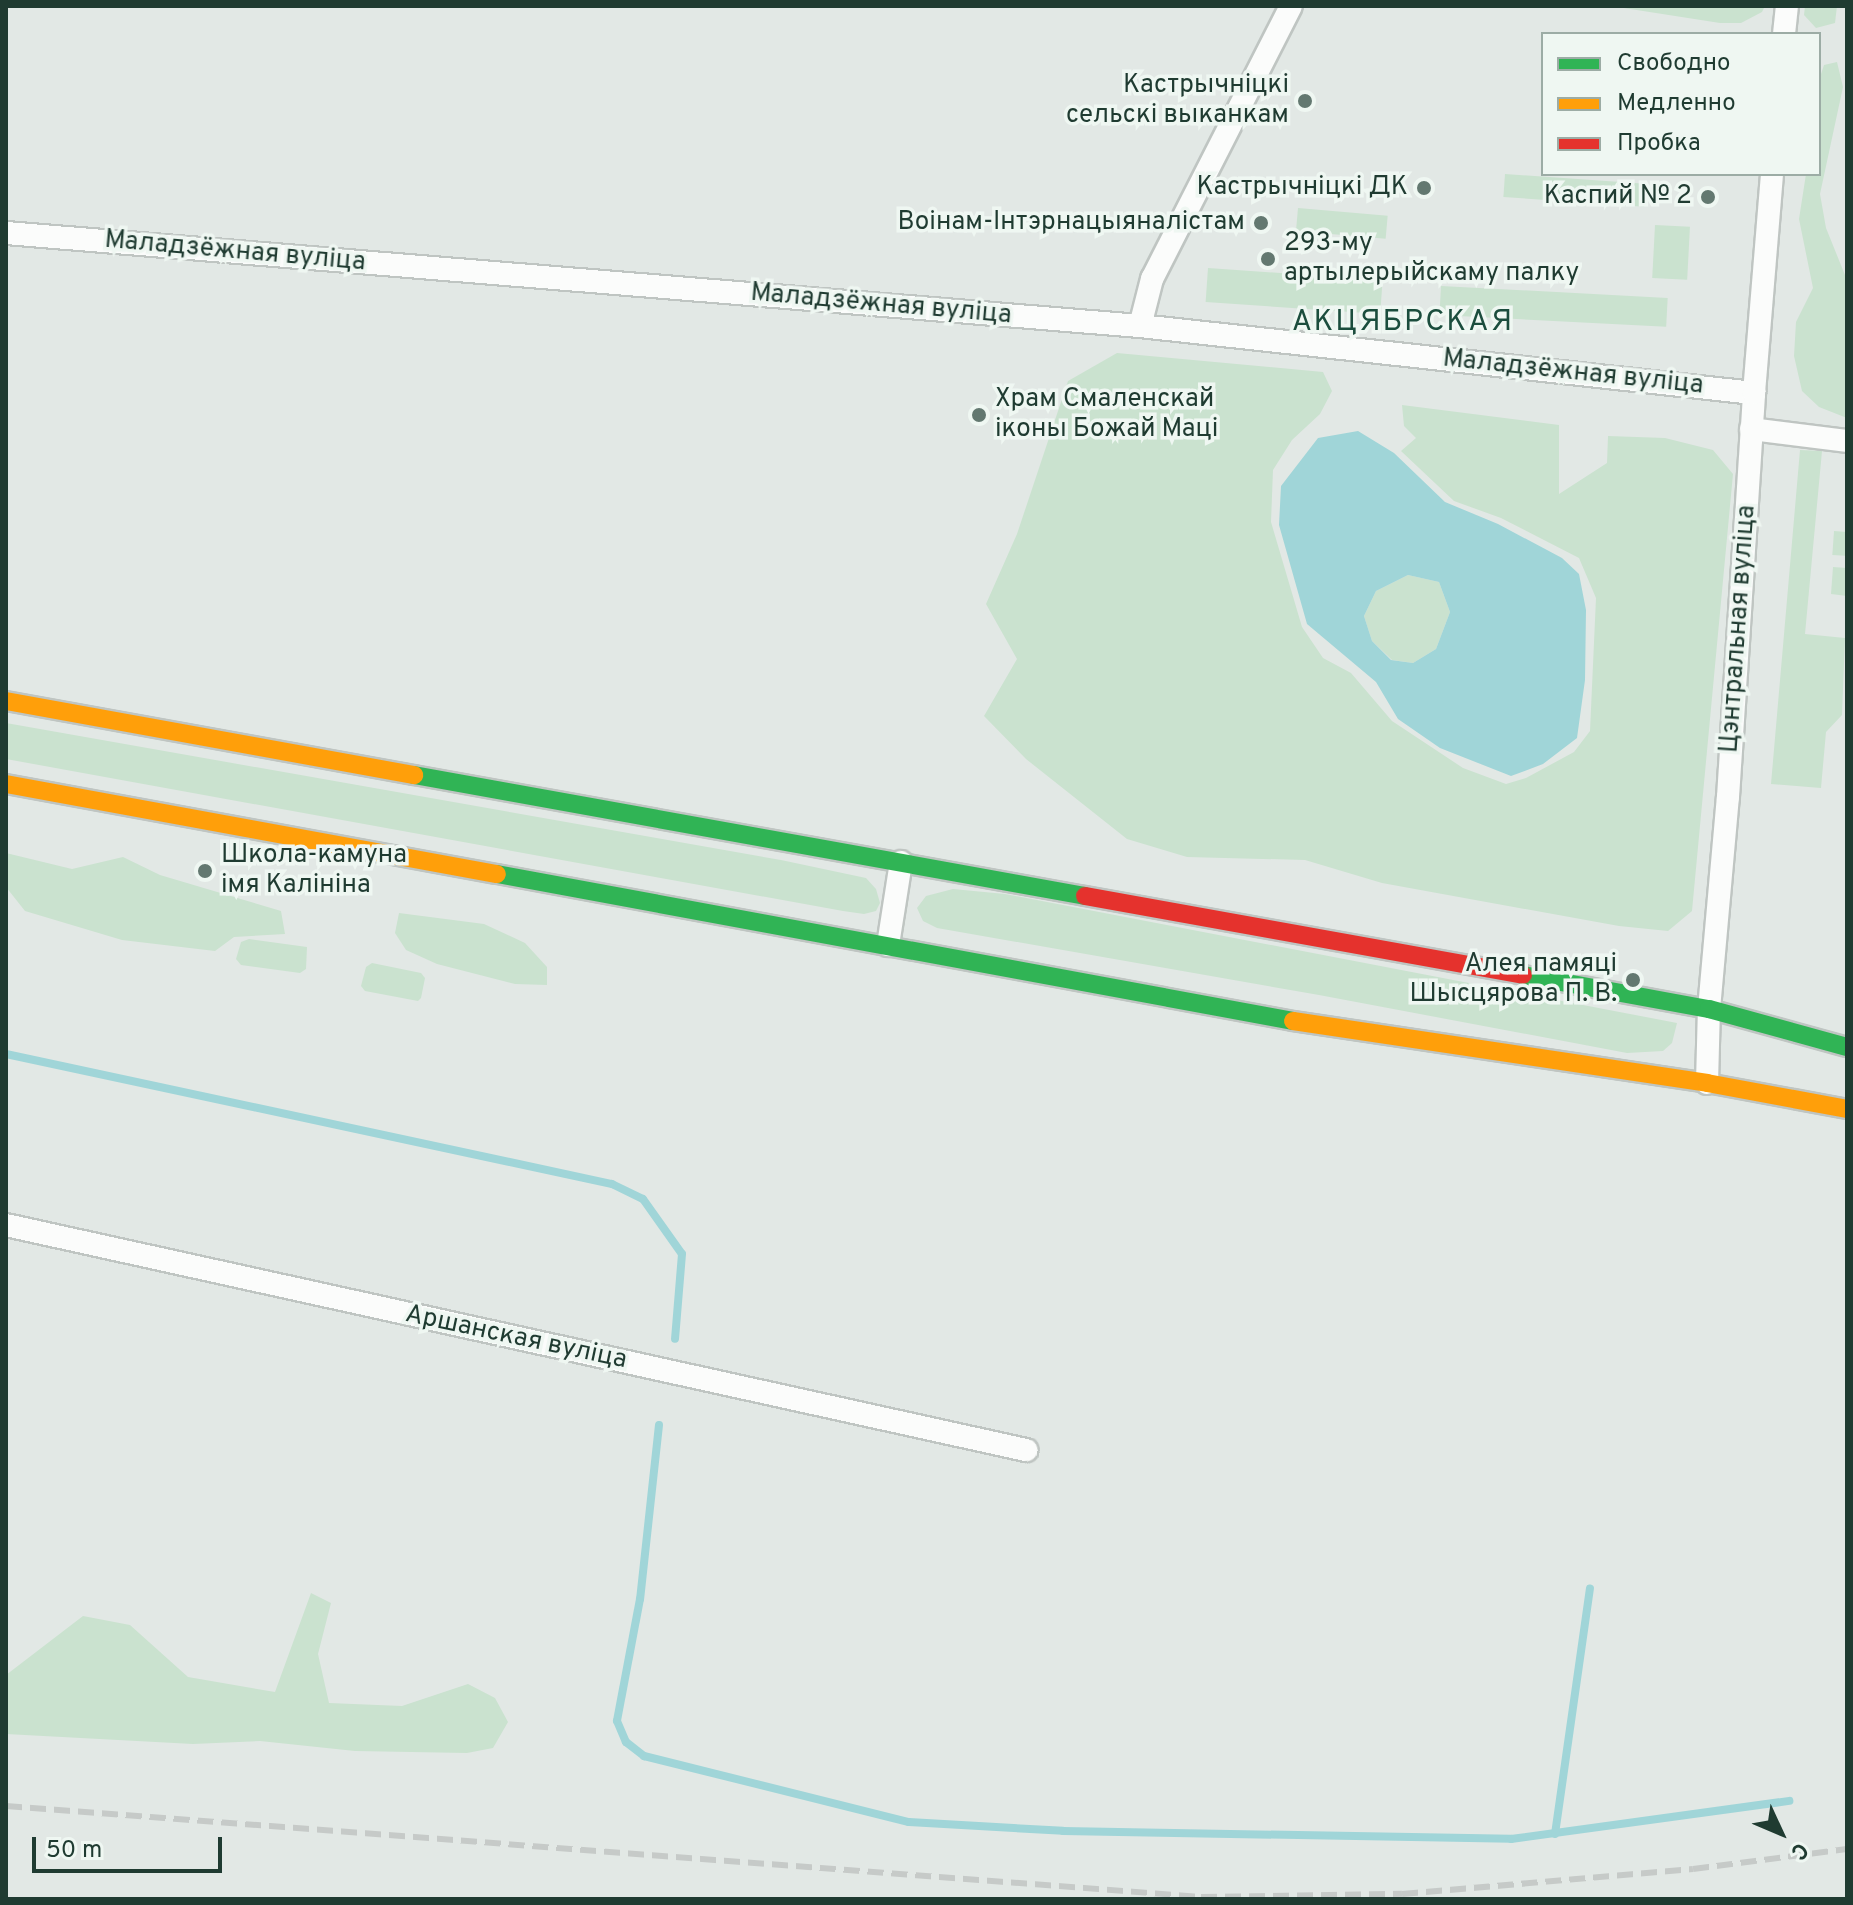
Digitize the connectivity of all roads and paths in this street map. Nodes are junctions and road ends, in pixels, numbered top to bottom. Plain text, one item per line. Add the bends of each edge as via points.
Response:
1 (1291, 6) edge
2 (1787, 6) edge
3 (1784, 32) edge
4 (1772, 176) edge
5 (6, 233) edge
6 (1140, 326) junction
7 (1754, 393) junction
8 (1751, 429) junction
9 (1847, 441) edge
10 (6, 701) edge
11 (6, 784) edge
12 (901, 862) junction
13 (888, 945) junction
14 (1709, 1009) junction
15 (1847, 1047) edge
16 (1707, 1083) junction
17 (1847, 1109) edge
18 (6, 1225) edge
19 (1026, 1450) dead end

1 - 6 street via 1152,279
2 - 3 street
4 - 7 street, Цэнтральная вуліца
5 - 6 street, Маладзёжная вуліца
6 - 7 street, Маладзёжная вуліца
7 - 8 street, Цэнтральная вуліца
8 - 9 street
8 - 14 street, Цэнтральная вуліца
10 - 12 street
11 - 13 street
12 - 13 street
12 - 14 street
13 - 16 street via 1332,1028
14 - 15 street
14 - 16 street, Цэнтральная вуліца
16 - 17 street
18 - 19 street, Аршанская вуліца

